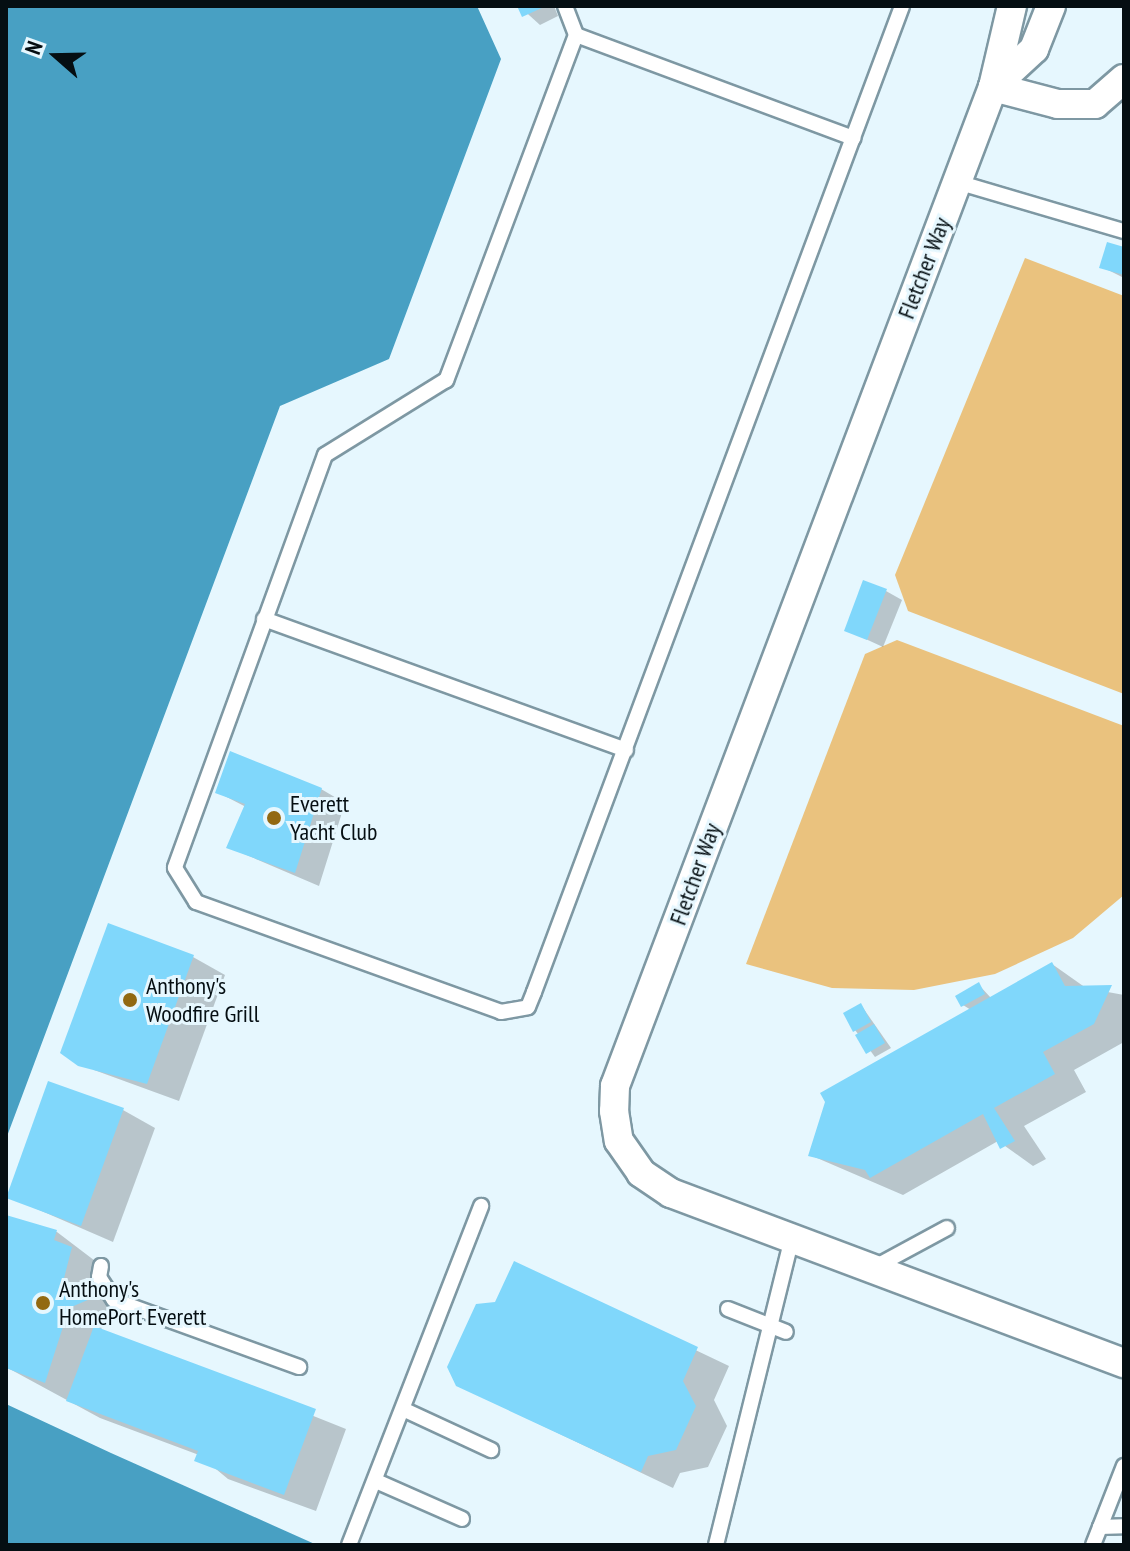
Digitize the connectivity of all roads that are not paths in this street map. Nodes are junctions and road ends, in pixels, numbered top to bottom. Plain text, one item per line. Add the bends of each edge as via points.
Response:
1 (565, 6) edge
2 (902, 6) edge
3 (1012, 6) edge
4 (1051, 6) edge
5 (576, 35) junction
6 (1124, 79) edge
7 (993, 87) junction
8 (853, 138) junction
9 (957, 182) junction
10 (1124, 231) edge
11 (264, 619) junction
12 (626, 750) junction
13 (481, 1206) dead end
14 (947, 1228) dead end
15 (791, 1241) junction
16 (101, 1266) dead end
17 (869, 1270) junction
18 (728, 1309) dead end
19 (771, 1327) junction
20 (786, 1332) dead end
21 (1124, 1363) edge
22 (299, 1367) dead end
23 (407, 1411) junction
24 (491, 1450) dead end
25 (1124, 1466) edge
26 (376, 1481) junction
27 (462, 1519) dead end
28 (1124, 1526) edge
29 (1100, 1527) junction
30 (349, 1545) edge
31 (716, 1545) edge
32 (1093, 1545) edge

1 - 5 lane
2 - 8 lane
3 - 7 street, Fletcher Way
4 - 7 street via 1034,49
5 - 8 lane
5 - 11 lane via 446,380 325,455
6 - 7 street via 1095,104 1058,104
7 - 9 street, Fletcher Way
8 - 12 lane
9 - 10 lane
9 - 15 street, Fletcher Way via 615,1086 619,1141 641,1173 671,1193
11 - 12 lane
11 - 12 lane via 175,868 196,902 303,941 501,1012 528,1007
13 - 23 lane
14 - 17 lane
15 - 17 street, Fletcher Way
15 - 19 lane
16 - 22 lane via 99,1277 114,1300
17 - 21 street, Fletcher Way
18 - 19 lane
19 - 20 lane
19 - 31 lane
23 - 24 lane
23 - 26 lane
25 - 29 lane
26 - 27 lane
26 - 30 lane
28 - 29 lane
29 - 32 lane

